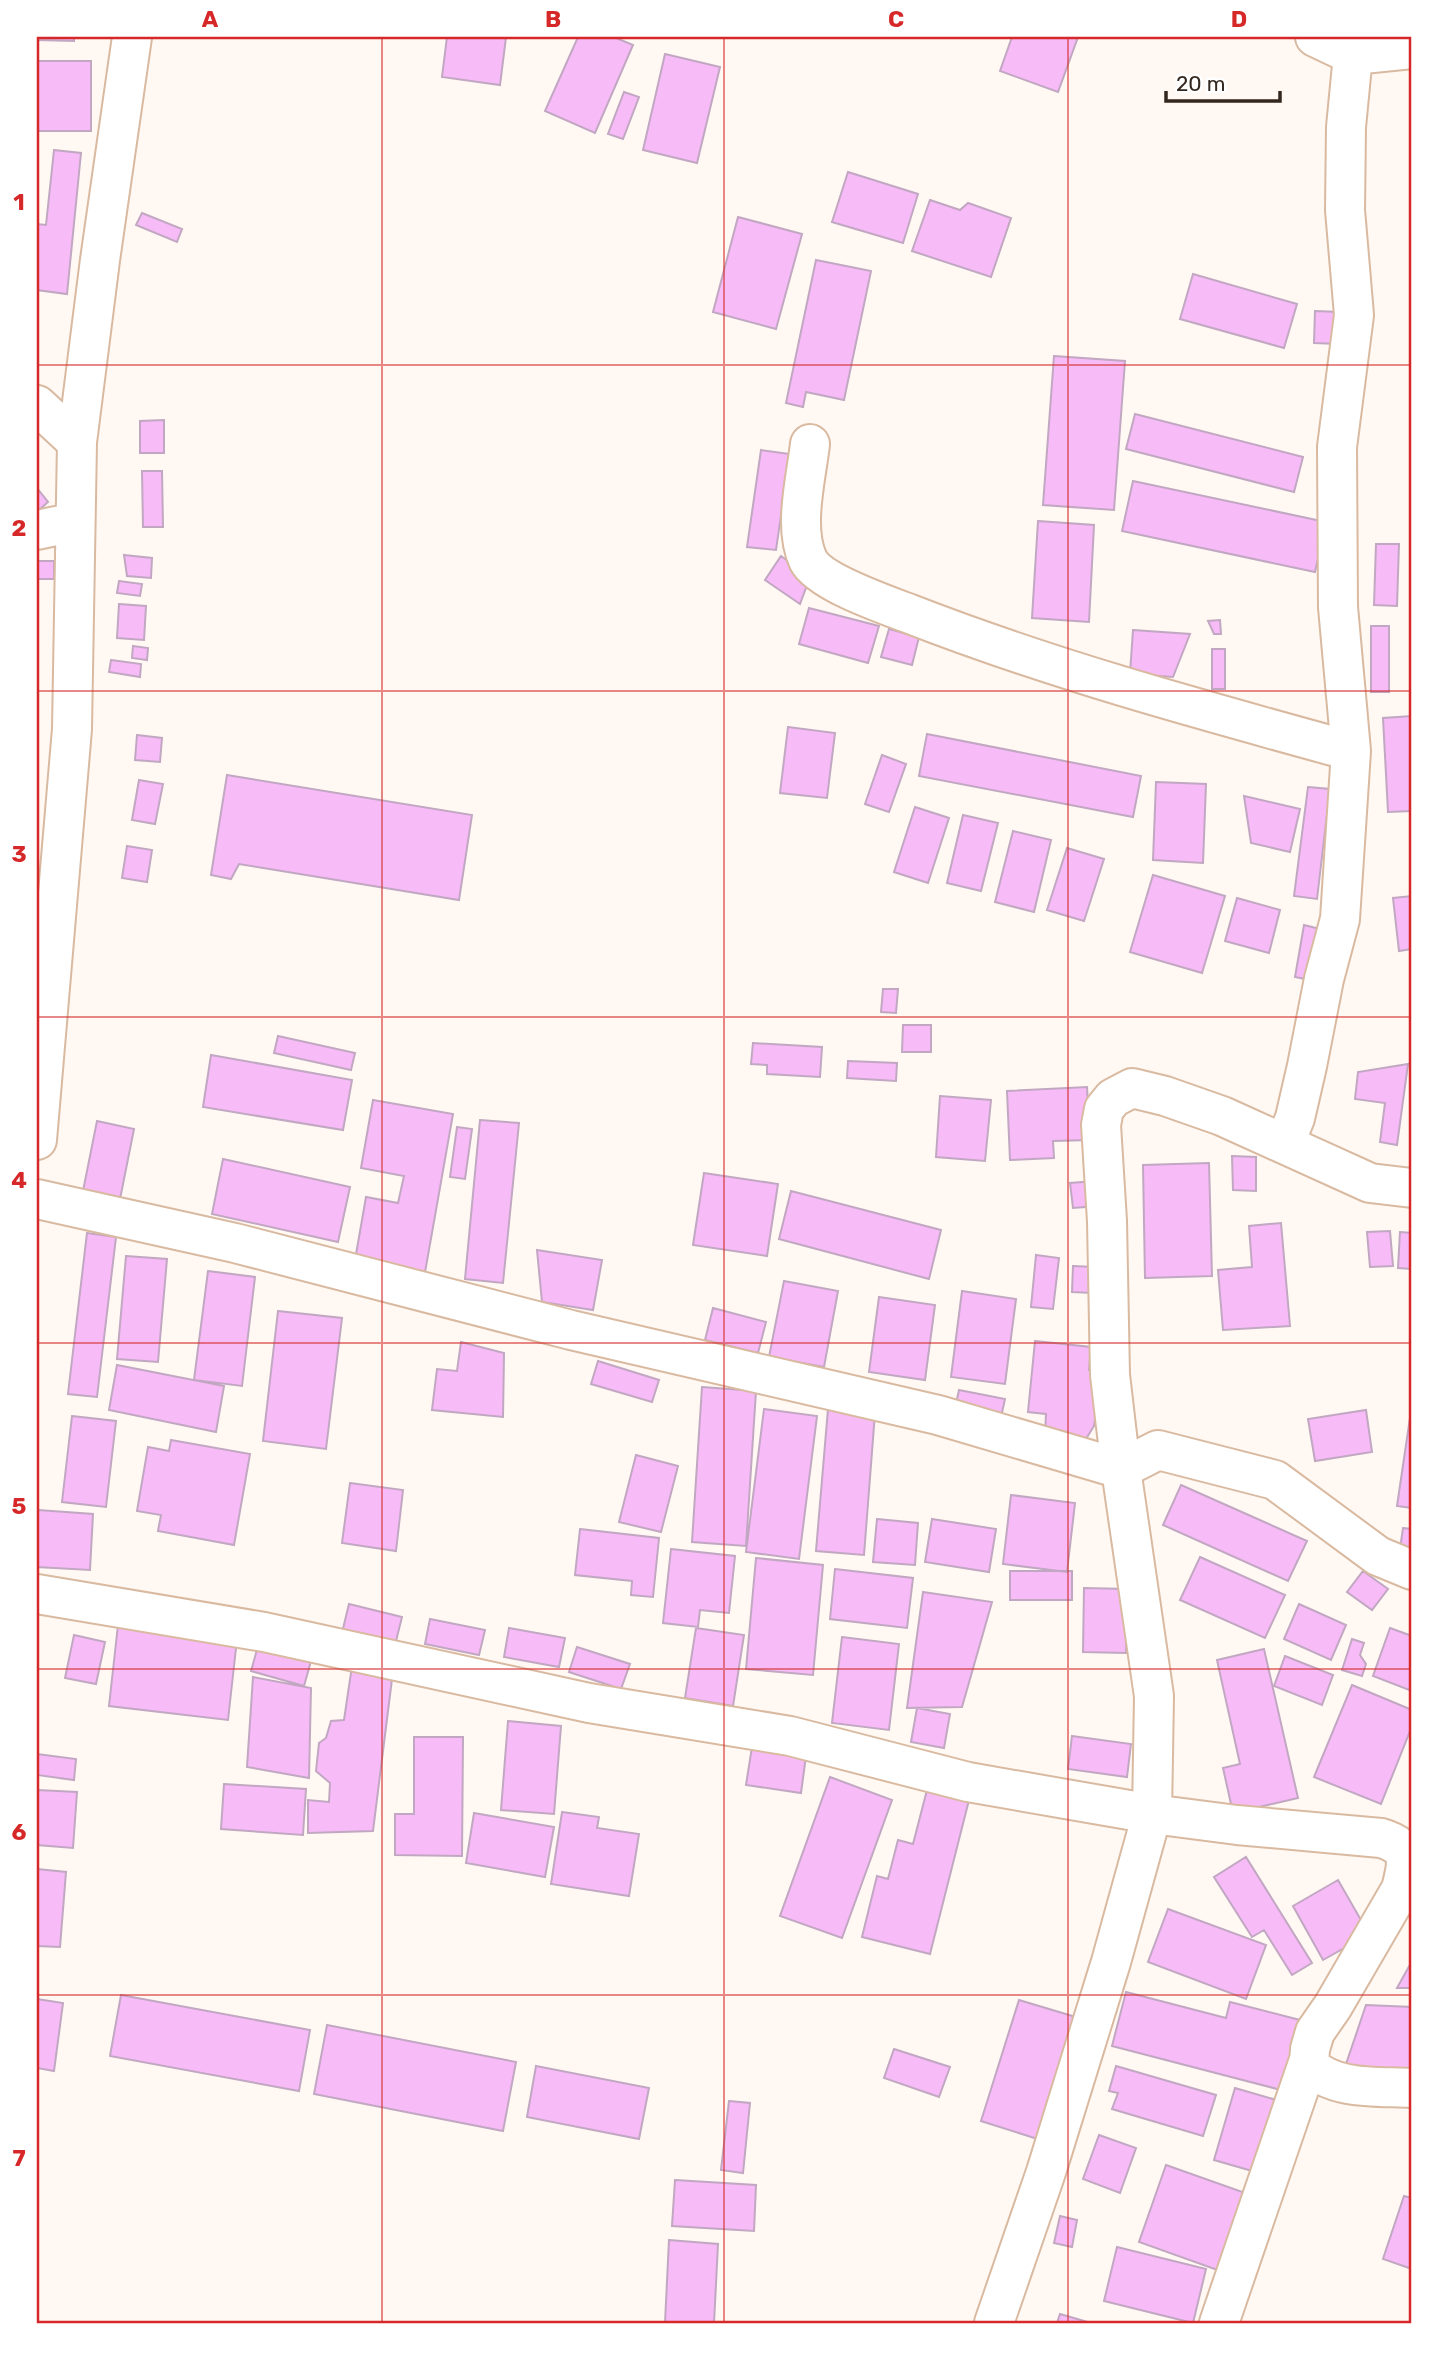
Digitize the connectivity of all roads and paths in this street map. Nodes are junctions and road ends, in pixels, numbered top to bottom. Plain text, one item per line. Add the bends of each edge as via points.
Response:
1 (132, 37) edge
2 (1315, 37) edge
3 (1412, 49) edge
4 (1353, 55) junction
5 (37, 405) edge
6 (77, 442) junction
7 (810, 444) dead end
8 (75, 522) junction
9 (37, 530) edge
10 (1351, 751) junction
11 (37, 1140) edge
12 (1284, 1143) junction
13 (1412, 1188) edge
14 (37, 1199) edge
15 (1121, 1469) junction
16 (1412, 1570) edge
17 (37, 1594) edge
18 (1152, 1814) junction
19 (1309, 2060) junction
20 (1412, 2088) edge
21 (994, 2323) edge
22 (1219, 2323) edge

1 - 6 street
2 - 4 street
3 - 4 street
4 - 10 street via 1345,210 1354,315 1337,447 1338,607
5 - 6 street
6 - 8 street
7 - 10 street via 800,522 809,561 825,576 994,647
8 - 9 street
8 - 11 street via 72,729
10 - 12 street via 1340,919 1304,1079
12 - 13 street via 1370,1183
12 - 15 street via 1222,1116 1132,1088 1104,1109 1110,1375
14 - 15 street via 938,1415
15 - 16 street via 1158,1450 1275,1480 1378,1556
15 - 18 street via 1154,1696
17 - 18 street via 264,1632 589,1703 790,1736 968,1782
18 - 19 street via 1381,1838 1396,1842 1405,1852 1401,1889 1315,2032
18 - 21 street via 1046,2172
19 - 20 street via 1319,2076 1349,2084
19 - 22 street

